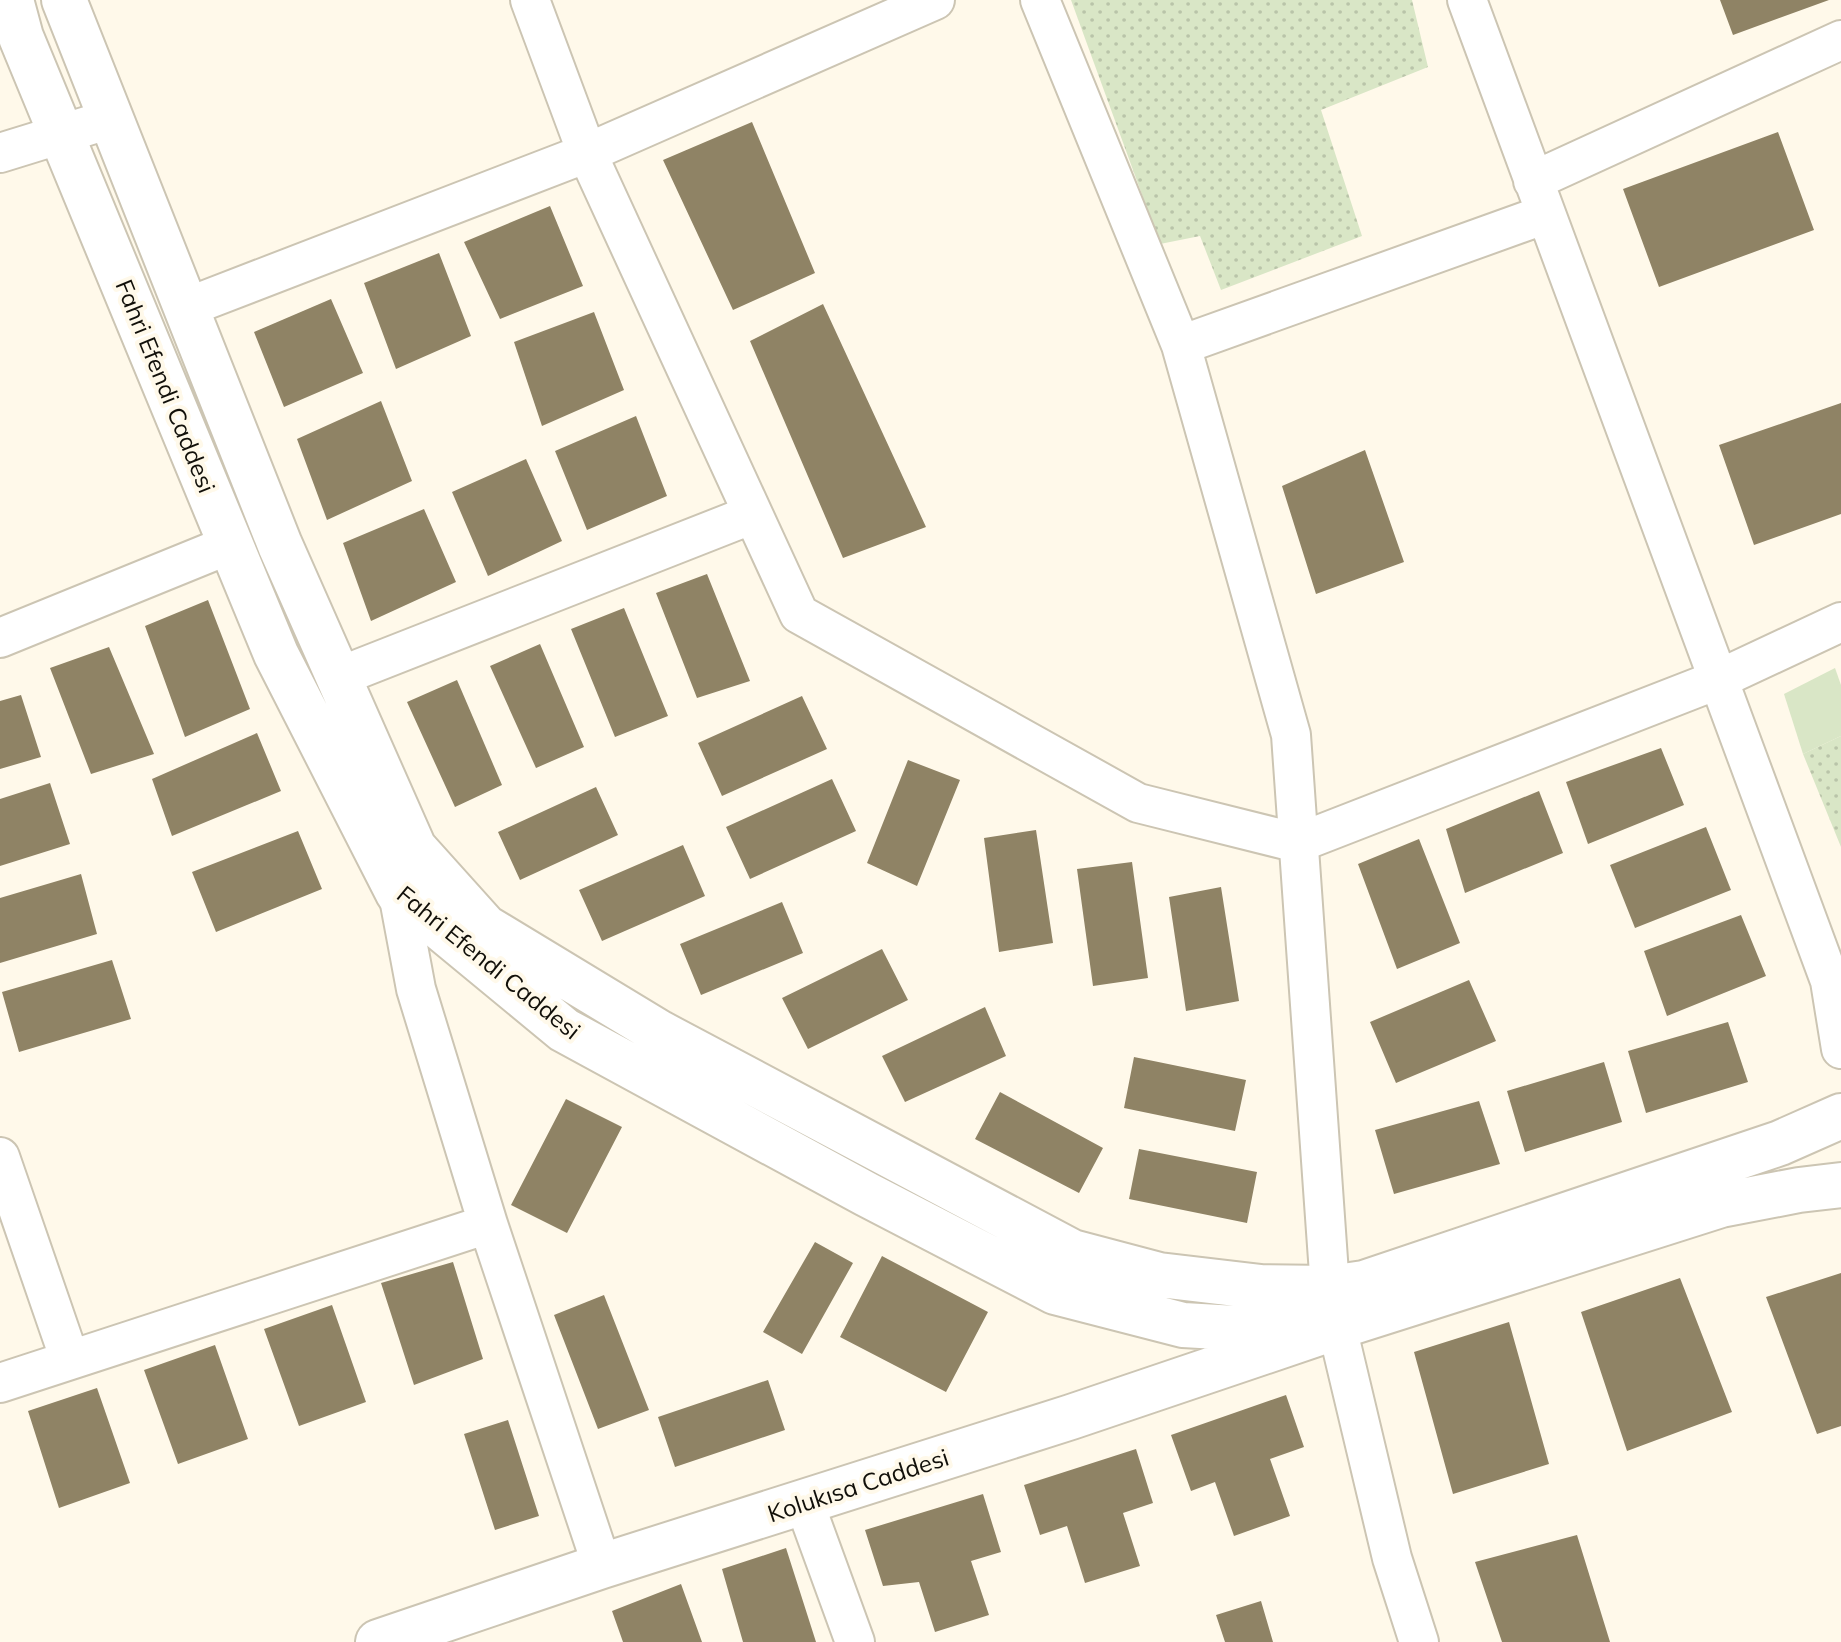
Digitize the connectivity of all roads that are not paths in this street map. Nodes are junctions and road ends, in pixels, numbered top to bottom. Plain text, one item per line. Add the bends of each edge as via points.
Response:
1 (11, 0) edge
2 (64, 0) edge
3 (530, 0) edge
4 (935, 0) edge
5 (1040, 0) edge
6 (1467, 0) edge
7 (1841, 40) edge
8 (110, 119) junction
9 (61, 133) junction
10 (0, 153) edge
11 (587, 153) junction
12 (1540, 198) junction
13 (185, 308) junction
14 (1181, 345) junction
15 (753, 514) junction
16 (231, 544) junction
17 (1841, 622) edge
18 (0, 638) edge
19 (338, 677) junction
20 (1717, 680) junction
21 (1298, 843) junction
22 (398, 893) junction
23 (1836, 988) edge
24 (1841, 1049) edge
25 (1841, 1116) edge
26 (0, 1157) edge
27 (1841, 1185) edge
28 (488, 1224) junction
29 (1333, 1308) junction
30 (70, 1360) junction
31 (0, 1383) edge
32 (804, 1502) junction
33 (602, 1566) junction
34 (378, 1642) edge
35 (855, 1642) edge
36 (1419, 1642) edge

1 - 9 street, Fahri Efendi Caddesi
2 - 8 street, Fahri Efendi Caddesi
3 - 11 street
4 - 11 street
5 - 14 street
6 - 12 street
7 - 12 street
8 - 9 street
8 - 13 street, Fahri Efendi Caddesi
9 - 10 street
9 - 16 street, Fahri Efendi Caddesi
11 - 13 street
11 - 15 street
12 - 14 street
12 - 20 street
13 - 19 street, Fahri Efendi Caddesi
14 - 21 street via 1291,735
15 - 19 street
15 - 21 street via 799,614 1138,803
16 - 18 street
16 - 22 street, Fahri Efendi Caddesi via 276,654
17 - 20 street
19 - 29 street, Fahri Efendi Caddesi via 414,848 485,927 660,1033 1072,1252 1159,1275 1261,1287
20 - 21 street
20 - 23 street
21 - 29 street
22 - 28 street via 416,989
22 - 29 street, Fahri Efendi Caddesi via 564,1030 1055,1292 1183,1325 1272,1330
23 - 24 street
25 - 29 street via 1780,1143 1364,1283
26 - 30 street
27 - 29 street via 1721,1205
28 - 30 street
28 - 33 street
29 - 32 street, Kolukısa Caddesi via 1071,1417
29 - 36 street via 1392,1558
30 - 31 street
32 - 33 street, Kolukısa Caddesi
32 - 35 street
33 - 34 street, Kolukısa Caddesi

